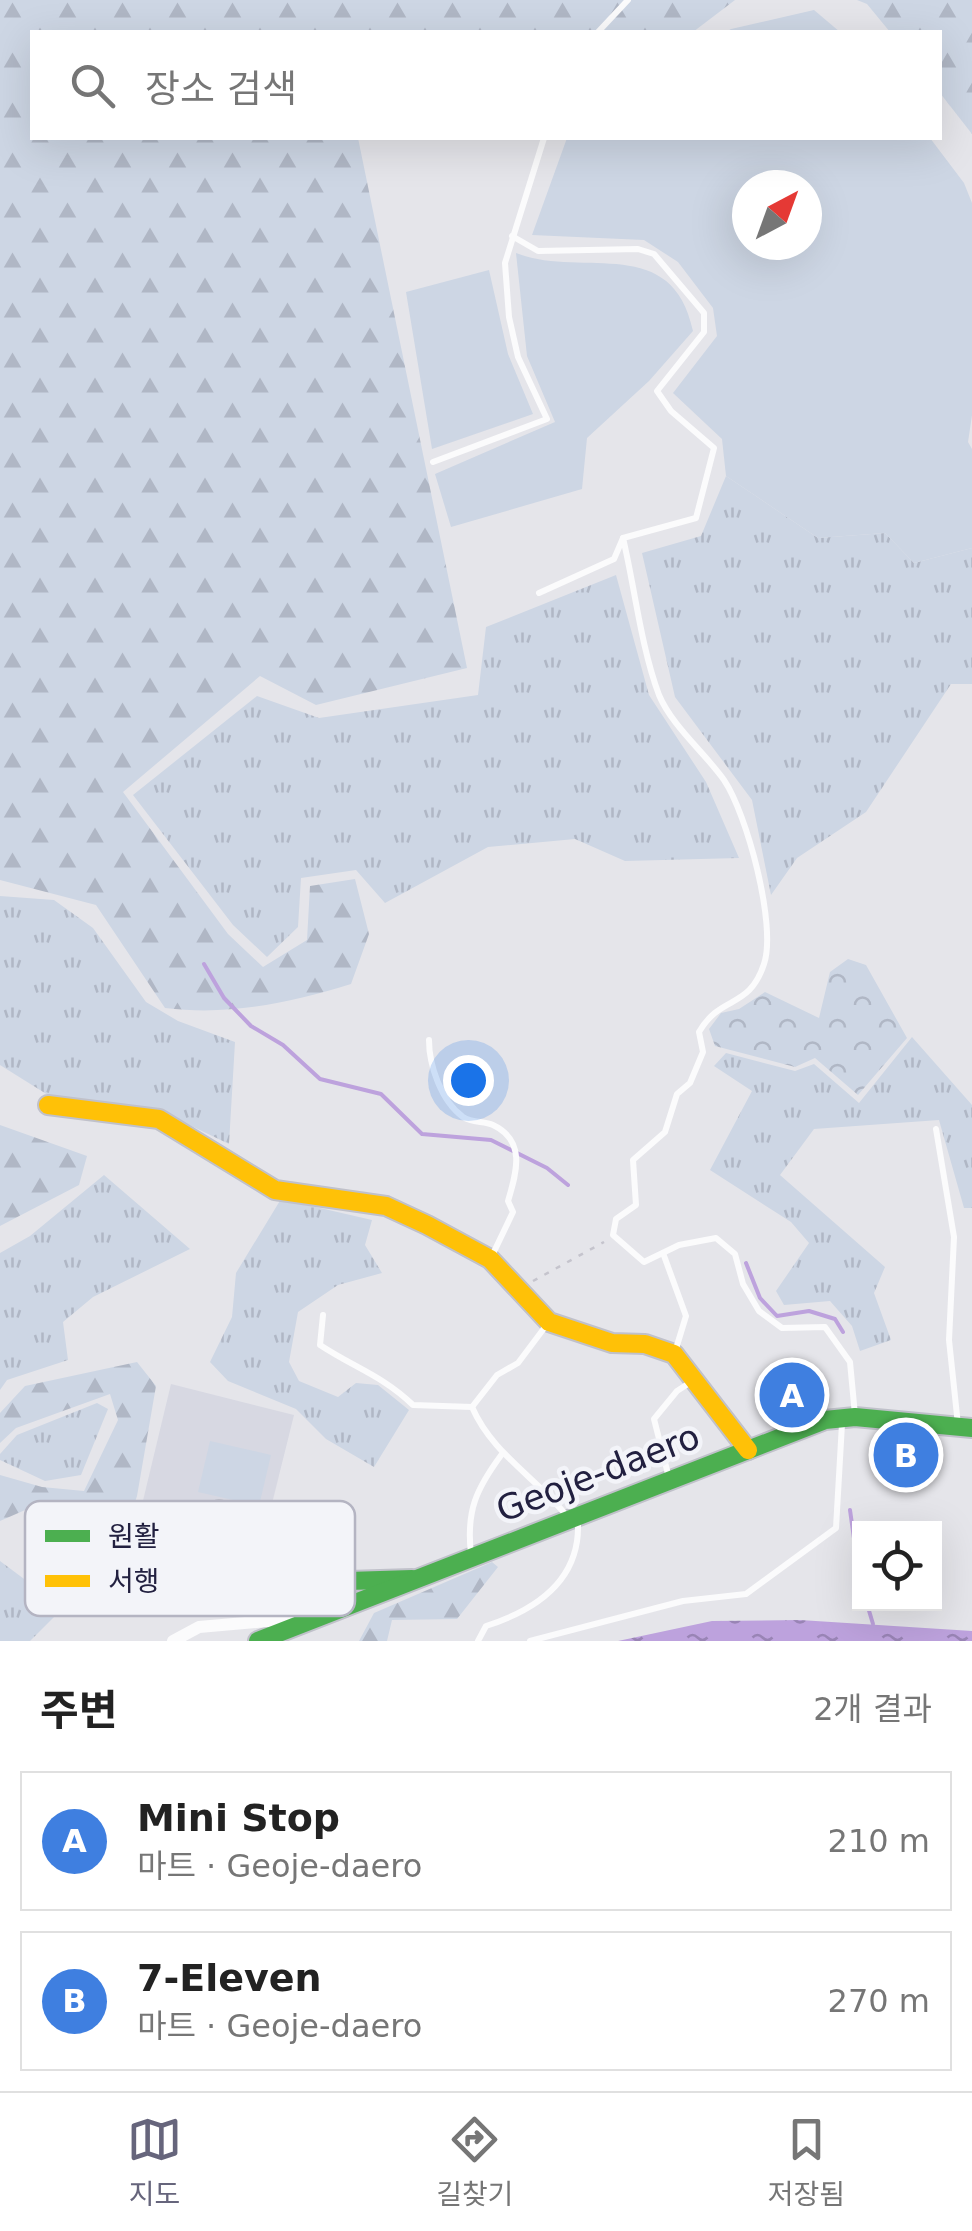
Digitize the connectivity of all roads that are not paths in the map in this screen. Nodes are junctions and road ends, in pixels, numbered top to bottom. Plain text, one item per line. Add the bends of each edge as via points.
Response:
1 (628, 0) edge
2 (600, 30) edge
3 (543, 140) edge
4 (512, 236) junction
5 (432, 462) dead end
6 (623, 538) junction
7 (539, 593) dead end
8 (429, 1040) dead end
9 (48, 1104) dead end
10 (936, 1129) dead end
11 (663, 1253) junction
12 (490, 1259) junction
13 (323, 1315) dead end
14 (548, 1322) junction
15 (674, 1354) junction
16 (694, 1379) junction
17 (472, 1407) junction
18 (849, 1417) junction
19 (965, 1427) edge
20 (748, 1450) junction
21 (502, 1454) junction
22 (670, 1480) junction
23 (574, 1519) junction
24 (472, 1555) junction
25 (413, 1579) junction
26 (355, 1581) edge
27 (355, 1602) edge
28 (306, 1616) edge
29 (321, 1616) edge
30 (173, 1641) edge
31 (258, 1641) edge
32 (478, 1641) edge
33 (530, 1641) edge

1 - 2 lane
3 - 4 lane
4 - 5 lane via 505,263 509,317 518,358 547,419
4 - 6 lane via 538,251 654,254 704,312 704,332 656,391 714,448 696,518
6 - 7 lane via 614,559
6 - 11 lane via 660,698 726,784 769,926 765,962 751,994 709,1015 699,1032 703,1052 690,1083 677,1094 665,1132 632,1160 636,1205 616,1219 613,1235 644,1262
8 - 12 lane via 429,1060 449,1102 466,1119 493,1125 510,1139 519,1164 508,1201 513,1212
9 - 12 street via 160,1119 275,1190 386,1206
10 - 19 lane via 954,1237 948,1340
11 - 15 lane via 686,1316
11 - 18 lane via 716,1238 735,1254 758,1311 782,1328 826,1327 850,1362
12 - 14 street
13 - 17 lane via 320,1345 384,1377 413,1405
14 - 15 street
14 - 17 lane
15 - 16 street
16 - 20 street
16 - 22 lane via 654,1419
17 - 21 lane
18 - 19 street, Geoje-daero
18 - 20 street, Geoje-daero
18 - 33 lane via 836,1528 746,1594 683,1601
20 - 22 street, Geoje-daero
21 - 23 lane
21 - 24 lane via 467,1520
22 - 23 street, Geoje-daero
23 - 24 street, Geoje-daero
23 - 32 lane via 578,1538 570,1569 550,1595 486,1626
24 - 25 street, Geoje-daero
25 - 26 street
25 - 27 street, Geoje-daero
28 - 30 street via 199,1627
29 - 31 street, Geoje-daero

